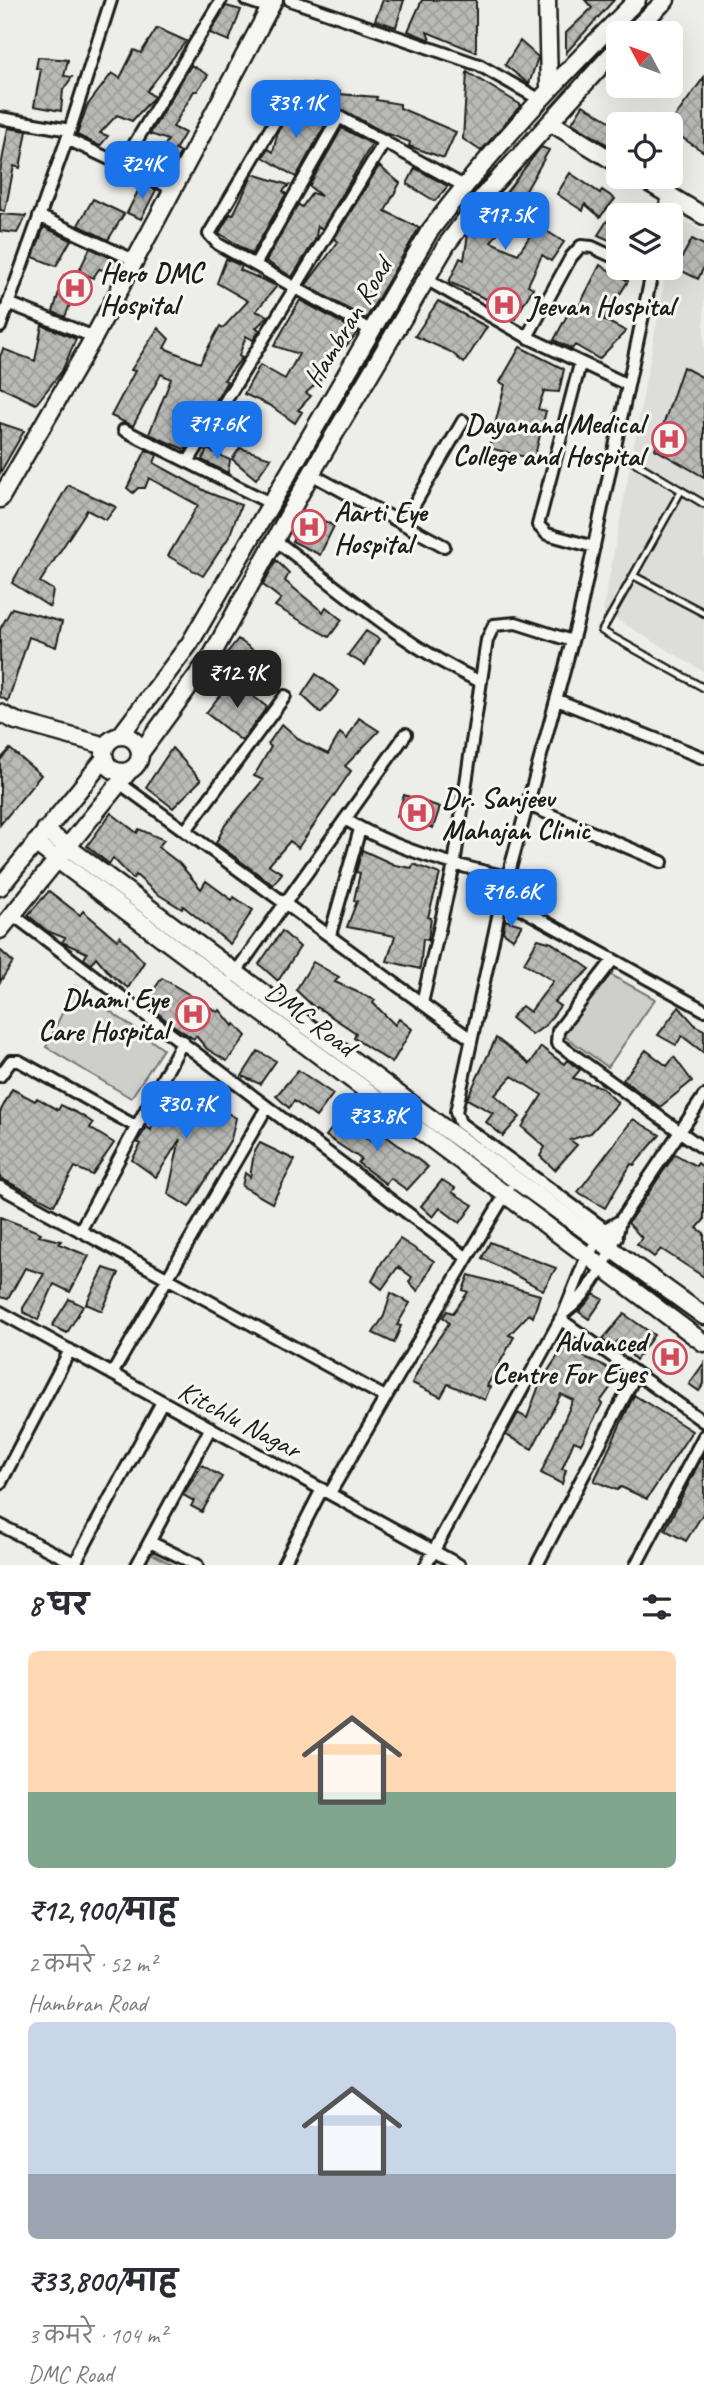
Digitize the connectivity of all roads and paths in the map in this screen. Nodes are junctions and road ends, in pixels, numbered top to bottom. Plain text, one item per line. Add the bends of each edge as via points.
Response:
1 (111, 0) edge
2 (221, 0) edge
3 (246, 0) edge
4 (290, 0) edge
5 (547, 0) edge
6 (637, 0) edge
7 (666, 0) edge
8 (272, 4) edge
9 (644, 21) edge
10 (606, 60) edge
11 (544, 93) junction
12 (339, 117) junction
13 (0, 118) edge
14 (550, 122) junction
15 (69, 134) junction
16 (385, 141) junction
17 (606, 157) edge
18 (123, 163) junction
19 (464, 186) junction
20 (173, 189) junction
21 (659, 189) edge
22 (668, 194) junction
23 (666, 203) edge
24 (39, 216) junction
25 (704, 216) edge
26 (606, 254) edge
27 (136, 261) junction
28 (256, 262) junction
29 (426, 279) junction
30 (650, 280) edge
31 (296, 285) junction
32 (8, 303) junction
33 (0, 327) edge
34 (372, 331) junction
35 (94, 337) junction
36 (527, 337) junction
37 (580, 364) junction
38 (628, 385) junction
39 (463, 422) dead end
40 (124, 430) dead end
41 (614, 450) junction
42 (188, 463) junction
43 (311, 474) junction
44 (681, 491) junction
45 (0, 499) edge
46 (270, 503) junction
47 (704, 505) edge
48 (403, 524) junction
49 (275, 540) junction
50 (444, 546) dead end
51 (594, 547) junction
52 (634, 576) junction
53 (704, 613) edge
54 (572, 641) junction
55 (481, 682) junction
56 (704, 688) edge
57 (285, 696) dead end
58 (557, 700) junction
59 (0, 713) edge
60 (406, 734) dead end
61 (120, 736) junction
62 (105, 752) junction
63 (141, 752) junction
64 (704, 758) edge
65 (123, 776) junction
66 (528, 805) junction
67 (345, 819) junction
68 (360, 829) junction
69 (45, 830) junction
70 (186, 830) junction
71 (34, 843) junction
72 (67, 846) junction
73 (56, 860) junction
74 (662, 862) dead end
75 (454, 865) junction
76 (508, 877) junction
77 (0, 887) edge
78 (502, 898) junction
79 (285, 902) junction
80 (12, 914) junction
81 (0, 930) edge
82 (330, 935) junction
83 (612, 961) junction
84 (236, 972) junction
85 (225, 987) junction
86 (422, 1003) junction
87 (704, 1010) edge
88 (471, 1039) junction
89 (183, 1041) junction
90 (0, 1076) edge
91 (704, 1096) edge
92 (267, 1107) junction
93 (137, 1127) junction
94 (681, 1133) junction
95 (704, 1149) edge
96 (514, 1179) junction
97 (0, 1187) edge
98 (504, 1196) junction
99 (620, 1221) junction
100 (80, 1231) junction
101 (601, 1235) junction
102 (614, 1244) junction
103 (467, 1258) junction
104 (586, 1258) junction
105 (600, 1268) junction
106 (167, 1279) junction
107 (0, 1312) edge
108 (562, 1316) junction
109 (704, 1316) edge
110 (704, 1343) edge
111 (70, 1350) junction
112 (112, 1374) junction
113 (636, 1374) junction
114 (385, 1398) junction
115 (162, 1402) junction
116 (704, 1422) edge
117 (211, 1429) junction
118 (704, 1436) edge
119 (0, 1484) edge
120 (326, 1491) junction
121 (0, 1525) edge
122 (150, 1542) junction
123 (434, 1551) junction
124 (77, 1564) edge
125 (137, 1565) edge
126 (197, 1565) edge
127 (283, 1565) edge
128 (426, 1565) edge
129 (459, 1565) edge
130 (537, 1565) edge
131 (635, 1565) edge

1 - 15 street
2 - 18 street
3 - 8 street
4 - 11 street via 479,65
5 - 11 street
6 - 11 street, Hambran Road
7 - 9 street
8 - 20 street
10 - 14 street, Hambran Road
11 - 19 street, Hambran Road
12 - 16 street
12 - 28 street
12 - 28 street via 301,96 292,96 209,230 218,244
13 - 15 street
14 - 17 street
14 - 29 street, Hambran Road via 484,195
15 - 18 street
15 - 24 street
16 - 19 street
16 - 31 street
18 - 20 street
19 - 34 street, Hambran Road via 429,232
20 - 27 street
21 - 22 street
22 - 23 street
22 - 25 street
24 - 27 street
24 - 32 street
26 - 36 street via 587,246 577,250
27 - 35 street
28 - 31 street
29 - 36 street
29 - 43 street, Hambran Road
30 - 38 street
31 - 34 street
31 - 42 street
32 - 33 street
32 - 35 street
34 - 46 street, Hambran Road
35 - 45 street
36 - 37 street
37 - 38 street
37 - 51 street via 538,525 547,534
38 - 41 street
39 - 48 street
40 - 42 street
41 - 44 lane
41 - 51 street
42 - 46 street
43 - 48 street
43 - 49 street, Hambran Road
44 - 47 lane
44 - 52 lane
46 - 61 street, Hambran Road via 190,643
48 - 50 street
49 - 55 street via 412,643
49 - 63 street, Hambran Road via 212,655
51 - 54 street
52 - 53 lane
52 - 56 lane via 602,631
54 - 55 street via 500,622 487,640
54 - 58 street
55 - 75 street
57 - 70 street
58 - 64 street
58 - 66 street
59 - 62 street
60 - 67 street
61 - 62 street
61 - 63 street via 131,737
62 - 65 street
62 - 69 street
63 - 65 street via 138,764
65 - 70 street
65 - 72 street
66 - 74 street
66 - 76 street
67 - 68 street
67 - 79 street
68 - 75 street
68 - 82 street
69 - 71 street
69 - 72 street
70 - 79 street
71 - 73 street, DMC Road
71 - 77 street
72 - 73 street
72 - 84 street
73 - 80 street
73 - 85 street, DMC Road
75 - 76 street
75 - 86 street
76 - 78 street
78 - 83 street
78 - 88 street
79 - 82 street
79 - 84 street
80 - 81 street
80 - 89 street
82 - 86 street
83 - 87 street
83 - 94 street via 558,1031 556,1044
84 - 85 street
84 - 96 street
85 - 98 street, DMC Road
86 - 88 street
88 - 101 street via 456,1112 460,1123
89 - 92 street
89 - 93 street
90 - 93 street via 11,1061 19,1061
91 - 94 street
92 - 103 street
92 - 106 street
93 - 100 street
94 - 95 street
94 - 99 street
96 - 98 street
96 - 101 street
97 - 100 street
98 - 103 street
98 - 104 street, DMC Road
99 - 101 street
99 - 102 street
100 - 106 street
101 - 102 street
101 - 104 street
102 - 105 street
102 - 109 street
103 - 114 street
104 - 105 street, DMC Road
104 - 108 street
105 - 108 street
105 - 110 street, DMC Road
106 - 112 street
106 - 114 street
107 - 111 street, Kitchlu Nagar
108 - 113 street
108 - 123 street
111 - 112 street, Kitchlu Nagar
111 - 119 street
112 - 115 street, Kitchlu Nagar
113 - 116 street
113 - 130 street
114 - 120 street
115 - 117 street, Kitchlu Nagar
115 - 124 street
117 - 120 street, Kitchlu Nagar
117 - 122 street
118 - 131 street
120 - 123 street, Kitchlu Nagar
120 - 127 street
121 - 124 street
122 - 125 street
122 - 126 street
123 - 128 street
123 - 129 street, Kitchlu Nagar

